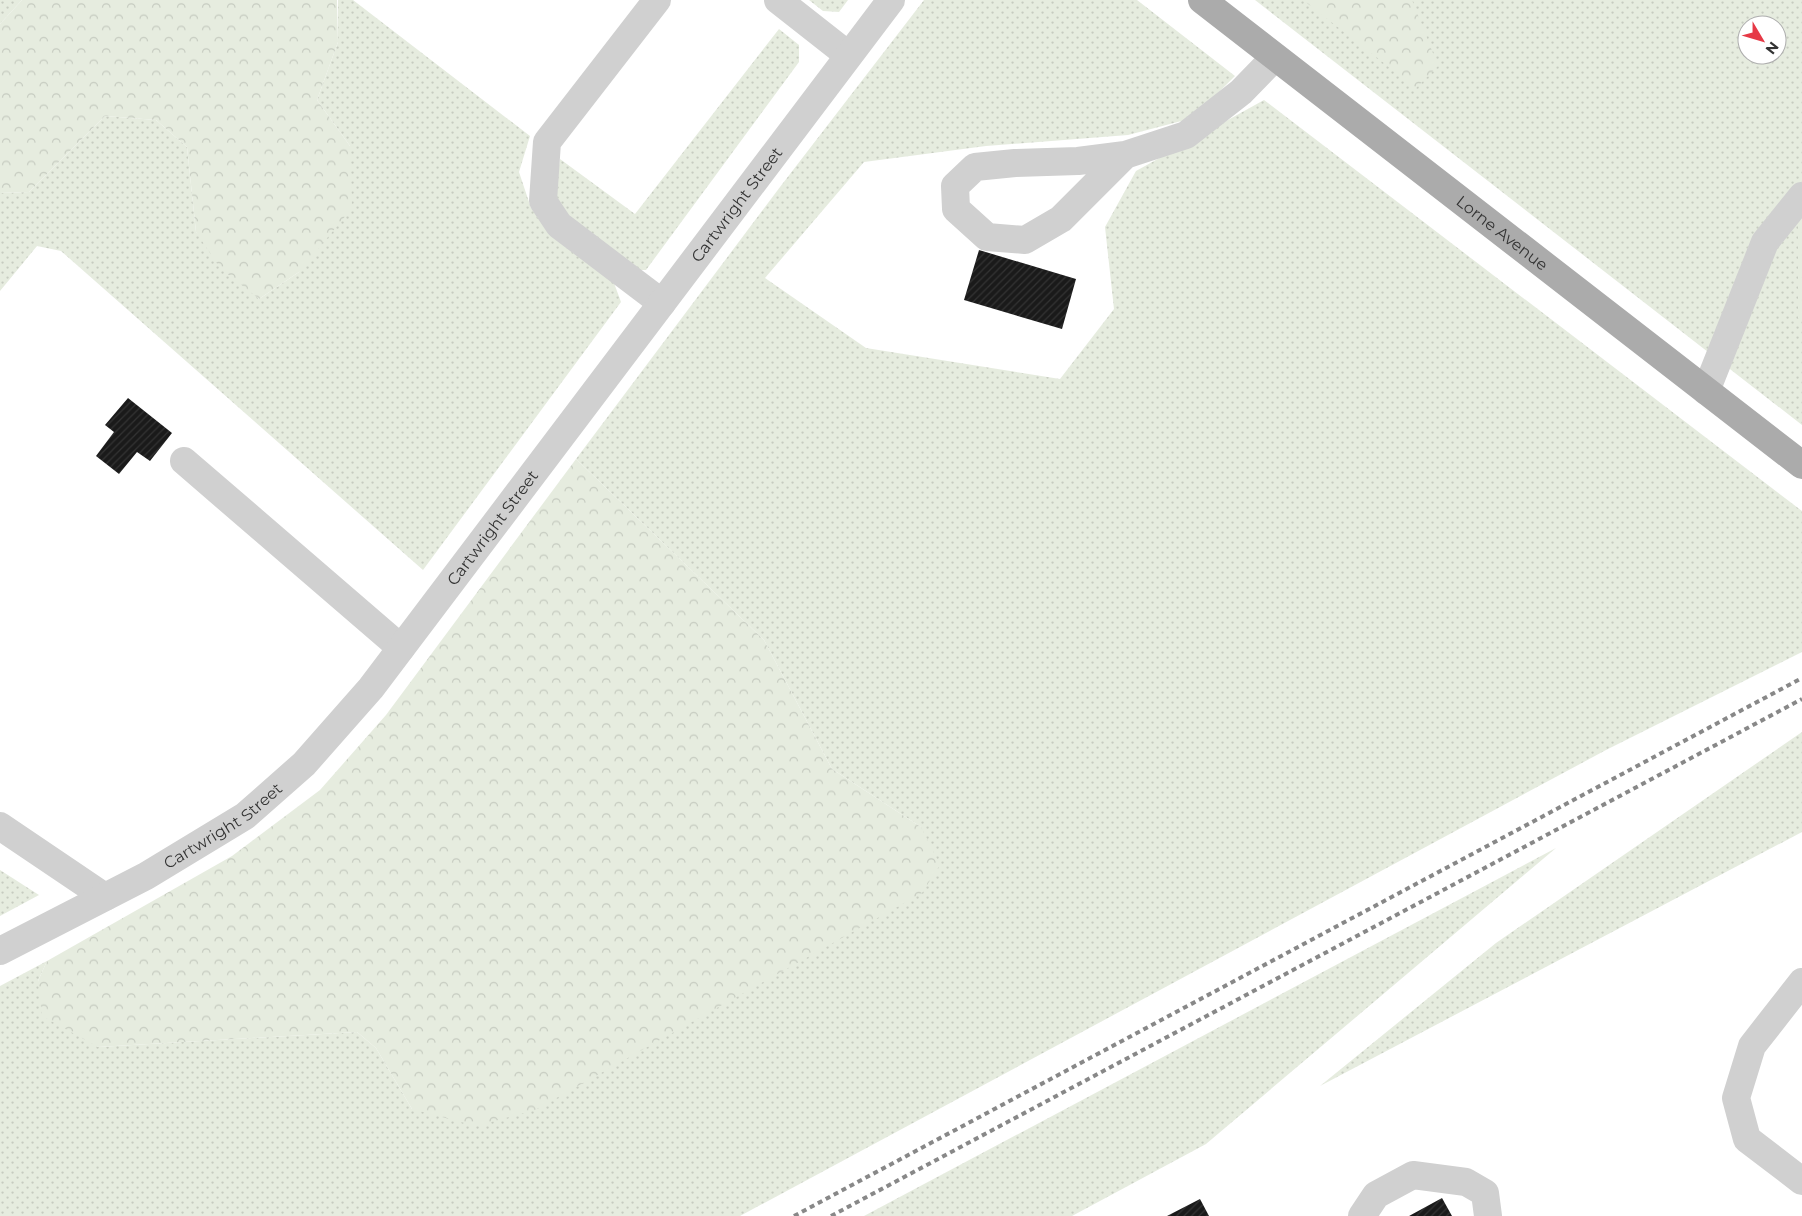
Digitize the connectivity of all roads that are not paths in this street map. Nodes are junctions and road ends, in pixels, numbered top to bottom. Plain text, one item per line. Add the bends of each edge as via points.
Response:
1 (657, 0) edge
2 (778, 0) edge
3 (891, 0) edge
4 (1202, 0) edge
5 (848, 55) junction
6 (1275, 57) junction
7 (1125, 155) junction
8 (1802, 196) edge
9 (662, 303) junction
10 (1706, 391) junction
11 (184, 461) dead end
12 (1802, 465) edge
13 (401, 648) junction
14 (0, 826) edge
15 (105, 897) junction
16 (0, 951) edge
17 (1802, 982) edge
18 (1802, 1181) edge
19 (1362, 1216) edge
20 (1488, 1216) edge

1 - 9 street via 547,142 543,201 559,226
2 - 5 street
3 - 5 street, Cartwright Street
4 - 6 main road, Lorne Avenue
5 - 9 street, Cartwright Street
6 - 7 street via 1241,92 1186,135
6 - 10 main road, Lorne Avenue
7 - 7 street via 975,167 955,186 956,209 987,237 1025,240 1061,219
8 - 10 street via 1765,242
9 - 13 street, Cartwright Street
10 - 12 main road, Lorne Avenue
11 - 13 street
13 - 15 street, Cartwright Street via 372,688 304,764 245,816
14 - 15 street
15 - 16 street, Cartwright Street
17 - 18 street via 1752,1046 1736,1098 1747,1139
19 - 20 street via 1376,1194 1412,1176 1466,1182 1485,1193

